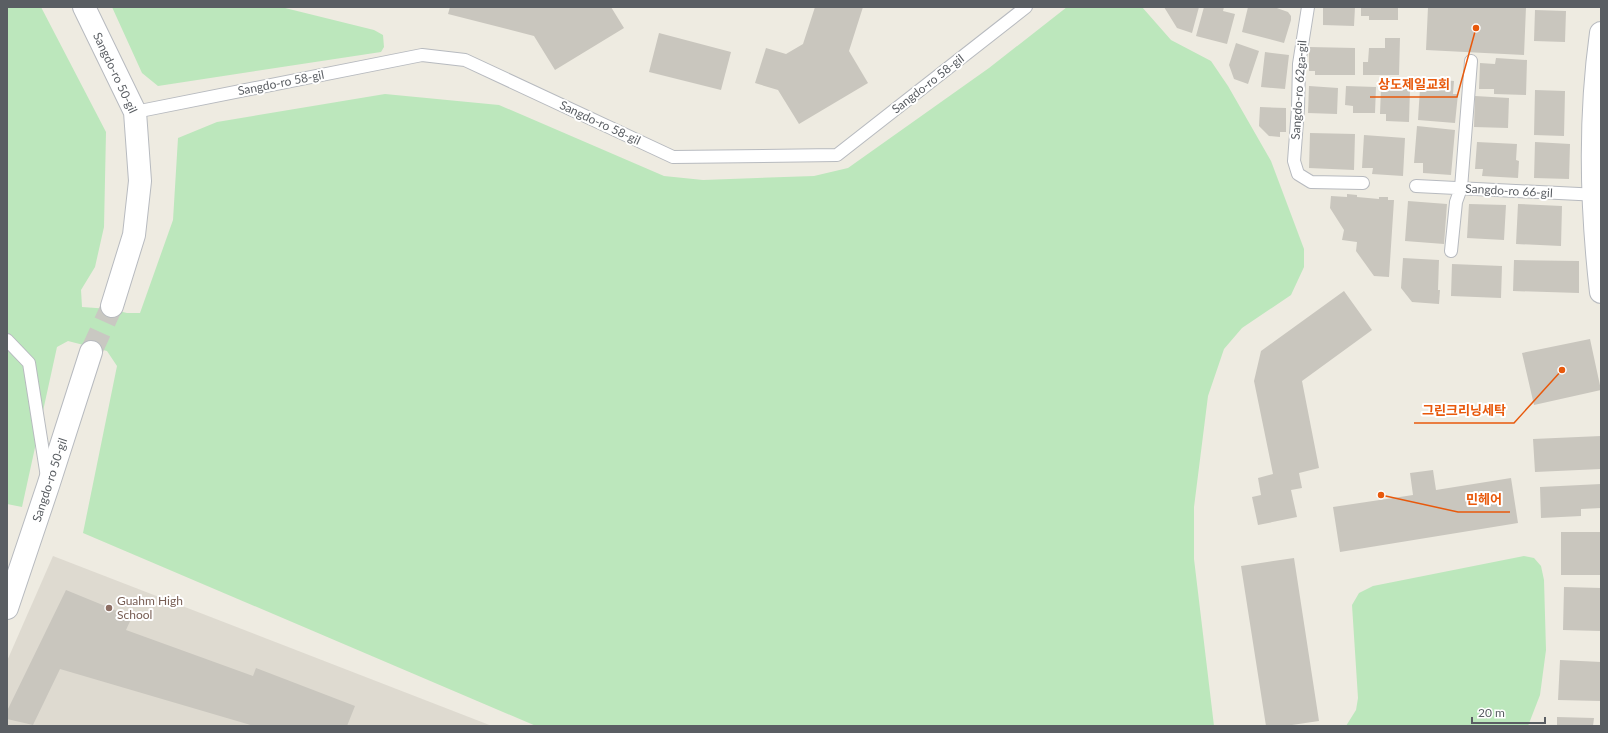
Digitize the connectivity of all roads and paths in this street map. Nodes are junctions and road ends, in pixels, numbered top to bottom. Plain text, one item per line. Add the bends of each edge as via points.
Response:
1 (84, 7) edge
2 (1026, 7) edge
3 (1308, 7) edge
4 (1600, 43) edge
5 (1472, 61) dead end
6 (135, 112) junction
7 (1363, 183) dead end
8 (1416, 186) dead end
9 (1461, 188) junction
10 (1597, 195) edge
11 (1452, 251) dead end
12 (1601, 292) edge
13 (112, 306) tunnel mouth
14 (7, 340) edge
15 (91, 352) tunnel mouth
16 (48, 486) junction
17 (7, 608) edge

1 - 6 street, Sangdo-ro 50-gil
2 - 6 lane, Sangdo-ro 58-gil via 837,155 673,157 465,60 422,55
3 - 7 lane, Sangdo-ro 62ga-gil via 1299,64 1294,161 1298,174 1311,182
4 - 10 street via 1592,151
5 - 9 lane
6 - 13 street, Sangdo-ro 50-gil via 140,181 134,235
8 - 9 lane, Sangdo-ro 66-gil
9 - 10 lane, Sangdo-ro 66-gil
9 - 11 lane via 1456,202
10 - 12 street via 1596,247
14 - 16 lane via 29,363
15 - 16 street, Sangdo-ro 50-gil
16 - 17 street, Sangdo-ro 50-gil

